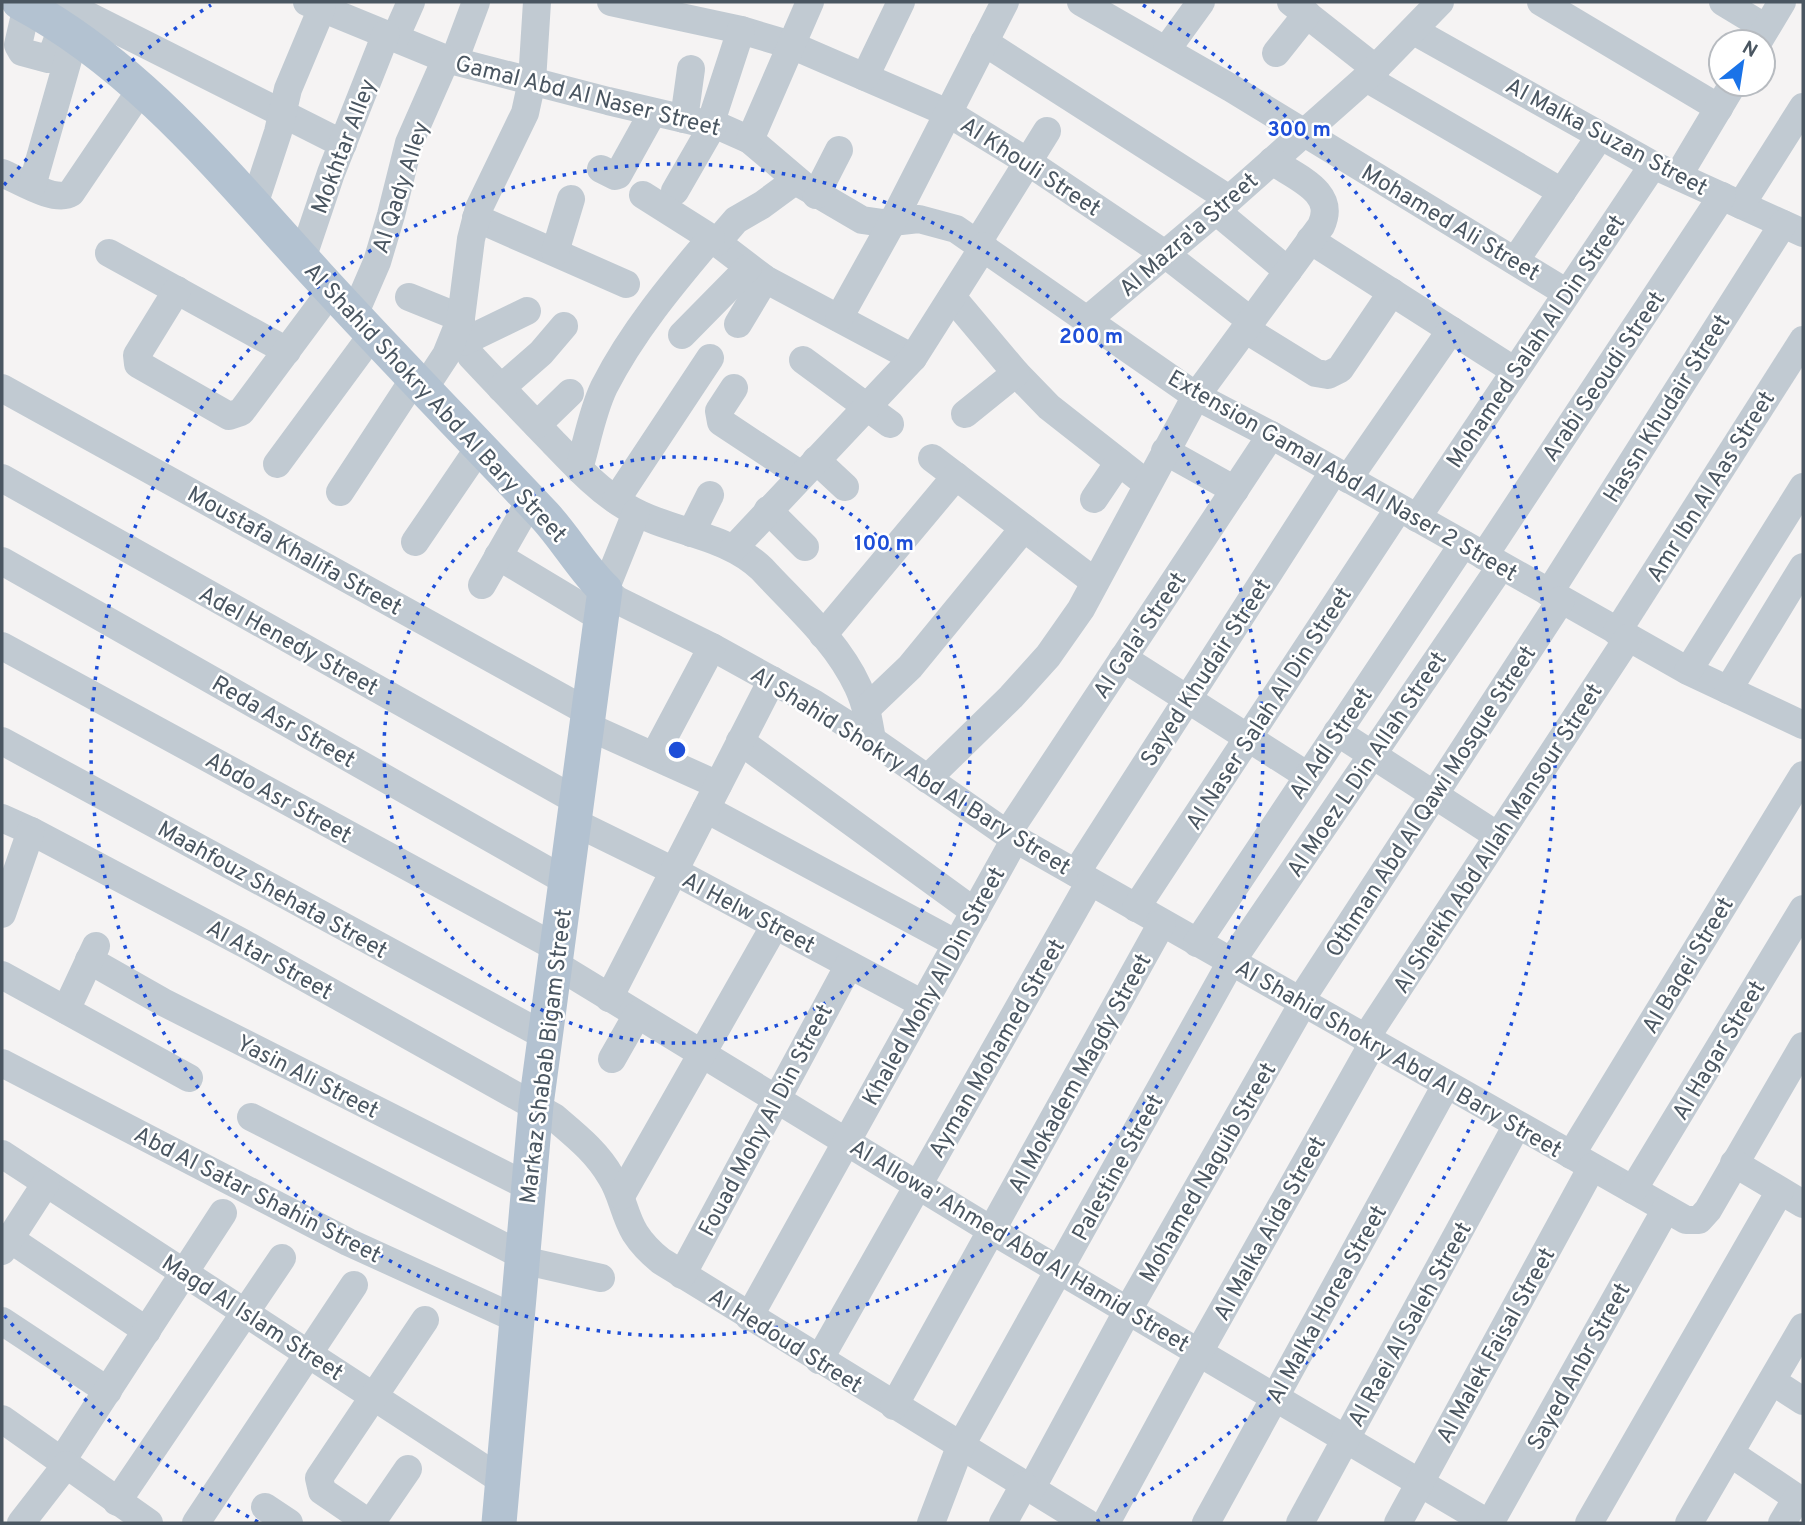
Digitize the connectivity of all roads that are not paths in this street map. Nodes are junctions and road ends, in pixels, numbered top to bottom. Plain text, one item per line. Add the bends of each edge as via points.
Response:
1 (411, 2) edge
2 (476, 2) edge
3 (537, 2) edge
4 (611, 2) edge
5 (810, 2) edge
6 (901, 2) edge
7 (1005, 2) edge
8 (1202, 2) edge
9 (1541, 2) edge
10 (1723, 2) edge
11 (1782, 2) edge
12 (1438, 3) edge
13 (1094, 5) edge
14 (326, 6) edge
15 (1299, 8) edge
16 (41, 15) edge
17 (729, 19) edge
18 (1754, 28) edge
19 (1766, 28) edge
20 (1414, 31) junction
21 (390, 36) junction
22 (2, 40) edge
23 (984, 42) junction
24 (791, 45) junction
25 (1167, 49) junction
26 (1276, 54) dead end
27 (450, 60) junction
28 (691, 68) dead end
29 (1371, 74) junction
30 (865, 77) junction
31 (532, 81) junction
32 (1707, 86) edge
33 (142, 88) junction
34 (1725, 98) edge
35 (1803, 107) edge
36 (653, 111) junction
37 (282, 113) junction
38 (948, 113) junction
39 (702, 123) junction
40 (1047, 131) dead end
41 (1304, 133) junction
42 (1600, 136) junction
43 (750, 140) junction
44 (343, 144) junction
45 (839, 150) dead end
46 (1272, 161) junction
47 (1028, 162) junction
48 (1653, 165) junction
49 (601, 169) dead end
50 (2, 173) edge
51 (1678, 176) junction
52 (32, 186) junction
53 (806, 187) junction
54 (675, 191) dead end
55 (1562, 192) junction
56 (643, 195) dead end
57 (571, 199) dead end
58 (1732, 200) junction
59 (254, 205) junction
60 (1222, 205) junction
61 (476, 218) junction
62 (893, 221) junction
63 (1793, 228) edge
64 (714, 240) junction
65 (1310, 240) junction
66 (981, 244) junction
67 (109, 253) dead end
68 (1165, 254) junction
69 (302, 259) junction
70 (557, 261) junction
71 (1515, 261) junction
72 (1288, 271) junction
73 (757, 273) junction
74 (626, 284) dead end
75 (177, 290) junction
76 (1392, 292) junction
77 (1567, 293) junction
78 (409, 297) dead end
79 (951, 297) junction
80 (527, 311) dead end
81 (352, 314) junction
82 (839, 318) junction
83 (1086, 321) junction
84 (738, 324) dead end
85 (1248, 325) junction
86 (565, 326) dead end
87 (462, 330) junction
88 (1451, 330) junction
89 (682, 335) dead end
90 (1803, 340) edge
91 (287, 351) junction
92 (710, 358) dead end
93 (913, 358) junction
94 (803, 360) dead end
95 (1515, 371) junction
96 (1016, 373) junction
97 (419, 385) junction
98 (2, 388) edge
99 (501, 388) junction
100 (734, 388) dead end
101 (570, 393) dead end
102 (1196, 396) junction
103 (868, 406) junction
104 (965, 414) dead end
105 (890, 424) dead end
106 (537, 425) junction
107 (1271, 435) junction
108 (479, 448) junction
109 (1165, 451) junction
110 (932, 458) dead end
111 (1119, 463) junction
112 (277, 464) dead end
113 (808, 468) junction
114 (579, 469) junction
115 (1341, 475) junction
116 (956, 476) junction
117 (2, 478) edge
118 (1147, 484) junction
119 (845, 487) dead end
120 (1803, 487) edge
121 (1235, 490) junction
122 (340, 492) dead end
123 (710, 495) dead end
124 (1094, 499) dead end
125 (530, 500) junction
126 (626, 506) junction
127 (768, 510) junction
128 (1408, 513) junction
129 (1024, 528) junction
130 (691, 533) junction
131 (415, 542) dead end
132 (805, 547) dead end
133 (734, 548) junction
134 (1483, 555) junction
135 (498, 556) junction
136 (2, 561) edge
137 (1803, 567) edge
138 (1095, 582) junction
139 (482, 585) dead end
140 (1555, 596) junction
141 (603, 604) junction
142 (822, 635) junction
143 (1623, 635) junction
144 (2, 646) edge
145 (712, 647) junction
146 (1123, 658) junction
147 (1688, 671) junction
148 (772, 680) junction
149 (1728, 690) junction
150 (1187, 699) junction
151 (866, 709) junction
152 (1800, 717) edge
153 (587, 719) junction
154 (1337, 732) junction
155 (1248, 738) junction
156 (872, 740) junction
157 (2, 741) edge
158 (740, 741) junction
159 (1372, 755) junction
160 (654, 756) junction
161 (1803, 775) edge
162 (1308, 776) junction
163 (927, 779) junction
164 (1433, 794) junction
165 (712, 797) junction
166 (575, 811) junction
167 (2, 818) edge
168 (31, 831) junction
169 (1498, 836) junction
170 (1011, 837) junction
171 (674, 872) junction
172 (1083, 878) junction
173 (566, 881) junction
174 (1136, 908) junction
175 (1803, 909) edge
176 (975, 912) junction
177 (2, 915) edge
178 (1162, 923) junction
179 (775, 925) junction
180 (1197, 943) junction
181 (957, 944) junction
182 (556, 956) junction
183 (1231, 962) junction
184 (849, 965) junction
185 (2, 975) edge
186 (610, 998) junction
187 (1301, 1002) junction
188 (923, 1004) junction
189 (66, 1010) junction
190 (637, 1015) junction
191 (545, 1036) junction
192 (1369, 1041) junction
193 (1803, 1046) edge
194 (703, 1055) junction
195 (612, 1059) dead end
196 (2, 1063) edge
197 (189, 1078) dead end
198 (1446, 1085) junction
199 (776, 1100) junction
200 (536, 1105) junction
201 (251, 1117) dead end
202 (1517, 1125) junction
203 (846, 1142) junction
204 (2, 1154) edge
205 (1581, 1161) junction
206 (1734, 1163) junction
207 (46, 1183) junction
208 (918, 1185) junction
209 (529, 1187) junction
210 (1633, 1190) junction
211 (621, 1196) junction
212 (1797, 1201) edge
213 (223, 1213) dead end
214 (1676, 1214) junction
215 (991, 1230) junction
216 (6, 1245) edge
217 (282, 1258) dead end
218 (522, 1258) junction
219 (1059, 1270) junction
220 (184, 1272) junction
221 (682, 1275) junction
222 (601, 1278) dead end
223 (354, 1285) dead end
224 (1128, 1310) junction
225 (246, 1312) junction
226 (749, 1317) junction
227 (517, 1319) junction
228 (425, 1320) dead end
229 (2, 1321) edge
230 (1803, 1327) edge
231 (147, 1331) junction
232 (1199, 1352) junction
233 (309, 1353) junction
234 (819, 1360) junction
235 (1772, 1381) junction
236 (108, 1391) junction
237 (374, 1396) junction
238 (1276, 1396) junction
239 (1803, 1401) edge
240 (894, 1406) junction
241 (2, 1421) edge
242 (1347, 1438) junction
243 (960, 1447) junction
244 (1730, 1453) junction
245 (64, 1464) junction
246 (408, 1469) dead end
247 (503, 1481) junction
248 (1420, 1482) junction
249 (1027, 1487) junction
250 (1800, 1500) edge
251 (265, 1507) dead end
252 (116, 1510) edge
253 (935, 1522) edge
254 (20, 1523) edge
255 (149, 1523) edge
256 (196, 1523) edge
257 (289, 1523) edge
258 (370, 1523) edge
259 (499, 1523) edge
260 (1003, 1523) edge
261 (1087, 1523) edge
262 (1106, 1523) edge
263 (1206, 1523) edge
264 (1300, 1523) edge
265 (1398, 1523) edge
266 (1489, 1523) edge
267 (1589, 1523) edge
268 (1689, 1523) edge
269 (1782, 1523) edge

1 - 21 street, Mokhtar Alley
2 - 27 street, Al Qady Alley
3 - 31 street
4 - 17 street, Al Khouli Street
5 - 24 street
6 - 30 street
7 - 23 street
8 - 25 street
9 - 32 street
10 - 18 street
11 - 19 street
12 - 20 street, Al Mazra'a Street
13 - 25 street, Mohamed Ali Street
14 - 21 street, Gamal Abd Al Naser Street
14 - 37 street via 288,89
15 - 26 street
15 - 29 street
16 - 22 street
16 - 33 main road, Al Shahid Shokry Abd Al Bary Street via 103,55
16 - 37 street via 81,12
16 - 52 street
17 - 24 street, Al Khouli Street
17 - 39 street
20 - 29 street, Al Mazra'a Street
20 - 42 street, Al Malka Suzan Street
21 - 27 street, Gamal Abd Al Naser Street
21 - 44 street, Mokhtar Alley
23 - 38 street
23 - 60 street
24 - 30 street, Al Khouli Street
24 - 43 street
25 - 41 street, Mohamed Ali Street
27 - 31 street, Gamal Abd Al Naser Street
27 - 81 street, Al Qady Alley via 409,143 377,262
28 - 39 street
29 - 41 street, Al Mazra'a Street
29 - 55 street
30 - 38 street, Al Khouli Street
31 - 36 street, Gamal Abd Al Naser Street
31 - 61 street via 519,130
33 - 52 street via 71,193 55,196
33 - 59 main road, Al Shahid Shokry Abd Al Bary Street
34 - 51 street
35 - 58 street, Arabi Seoudi Street
36 - 39 street, Gamal Abd Al Naser Street
36 - 49 street via 618,175
37 - 44 street
37 - 59 street
38 - 47 street, Al Khouli Street
38 - 62 street
39 - 43 street, Gamal Abd Al Naser Street
39 - 54 street
40 - 47 street
41 - 46 street, Al Mazra'a Street
41 - 71 street, Mohamed Ali Street
42 - 48 street, Al Malka Suzan Street
42 - 55 street
43 - 53 street, Gamal Abd Al Naser Street
44 - 69 street, Mokhtar Alley
45 - 53 street
46 - 60 street, Al Mazra'a Street
46 - 65 street via 1325,201 1325,217
47 - 66 street
47 - 68 street, Al Khouli Street
48 - 51 street, Al Malka Suzan Street
48 - 77 street, Mohamed Salah Al Din Street
50 - 52 street
51 - 58 street, Al Malka Suzan Street
53 - 62 street, Gamal Abd Al Naser Street via 862,220
53 - 64 street via 762,205
55 - 71 street
56 - 64 street
57 - 70 street
58 - 63 street, Al Malka Suzan Street
58 - 134 street, Arabi Seoudi Street
59 - 69 main road, Al Shahid Shokry Abd Al Bary Street
60 - 68 street, Al Mazra'a Street
60 - 72 street
61 - 70 street
61 - 87 street
62 - 66 street, Extension Gamal Abd Al Naser 2 Street via 919,219 944,224
62 - 82 street
63 - 140 street, Hassn Khudair Street
64 - 73 street
64 - 114 street via 653,308 605,386
65 - 72 street
65 - 76 street
66 - 79 street
66 - 83 street, Extension Gamal Abd Al Naser 2 Street
67 - 75 street
68 - 83 street, Al Mazra'a Street
68 - 85 street, Al Khouli Street
69 - 81 main road, Al Shahid Shokry Abd Al Bary Street
70 - 74 street
71 - 77 street, Mohamed Ali Street
72 - 85 street
73 - 82 street
73 - 84 street
73 - 89 street
75 - 91 street
75 - 91 street via 137,355 138,364 225,415 241,412
76 - 85 street, Al Khouli Street via 1340,369 1328,375 1316,373
76 - 88 street
77 - 95 street, Mohamed Salah Al Din Street
78 - 87 street
79 - 93 street
79 - 96 street
80 - 87 street
81 - 91 street
81 - 97 main road, Al Shahid Shokry Abd Al Bary Street
81 - 112 street
82 - 93 street
83 - 102 street, Extension Gamal Abd Al Naser 2 Street
85 - 102 street
86 - 99 street
87 - 97 street
87 - 99 street via 471,356
88 - 95 street
88 - 115 street, Sayed Khudair Street
90 - 143 street, Amr Ibn Al Aas Street
92 - 126 street
93 - 103 street
94 - 103 street
95 - 128 street, Mohamed Salah Al Din Street
96 - 104 street
96 - 111 street via 1049,407
97 - 108 main road, Al Shahid Shokry Abd Al Bary Street
97 - 122 street
98 - 153 street, Moustafa Khalifa Street
99 - 106 street
100 - 113 street via 719,411 721,422
101 - 106 street
102 - 107 street, Extension Gamal Abd Al Naser 2 Street
102 - 109 street
103 - 105 street
103 - 113 street
106 - 114 street
107 - 115 street, Extension Gamal Abd Al Naser 2 Street
107 - 121 street, Al Gala' Street
108 - 125 main road, Al Shahid Shokry Abd Al Bary Street
108 - 131 street
109 - 118 street
109 - 121 street
110 - 116 street
111 - 118 street
111 - 124 street
113 - 119 street
113 - 127 street
114 - 126 street
115 - 128 street, Extension Gamal Abd Al Naser 2 Street
115 - 150 street, Sayed Khudair Street
116 - 129 street
116 - 142 street
117 - 166 street, Adel Henedy Street
118 - 138 street
120 - 147 street
121 - 146 street, Al Gala' Street
123 - 130 street
125 - 135 street
125 - 141 main road, Al Shahid Shokry Abd Al Bary Street via 581,564
126 - 130 street
126 - 141 street
127 - 132 street
127 - 133 street
128 - 134 street, Extension Gamal Abd Al Naser 2 Street
128 - 155 street, Al Naser Salah Al Din Street
129 - 138 street
129 - 151 street via 910,667
130 - 133 street
133 - 142 street via 749,556
134 - 140 street, Extension Gamal Abd Al Naser 2 Street
134 - 154 street, Al Adl Street
134 - 159 street, Al Moez L Din Allah Street
135 - 139 street
135 - 141 street
136 - 173 street, Reda Asr Street
137 - 149 street
138 - 163 street via 1048,656
140 - 143 street, Extension Gamal Abd Al Naser 2 Street
140 - 164 street, Othman Abd Al Qawi Mosque Street
141 - 145 street, Al Shahid Shokry Abd Al Bary Street via 629,608
141 - 153 main road, Markaz Shabab Bigam Street
142 - 151 street via 849,669
143 - 147 street, Extension Gamal Abd Al Naser 2 Street
143 - 169 street, Al Sheikh Abd Allah Mansour Street
144 - 182 street, Abdo Asr Street
145 - 148 street, Al Shahid Shokry Abd Al Bary Street
145 - 160 street
146 - 150 street
146 - 170 street, Al Gala' Street
147 - 149 street, Extension Gamal Abd Al Naser 2 Street
148 - 156 street, Al Shahid Shokry Abd Al Bary Street
148 - 158 street
149 - 152 street, Extension Gamal Abd Al Naser 2 Street
150 - 155 street
150 - 172 street, Sayed Khudair Street
151 - 156 street
153 - 160 street, Moustafa Khalifa Street
153 - 166 main road, Markaz Shabab Bigam Street
154 - 159 street
154 - 162 street, Al Adl Street
155 - 162 street
155 - 174 street, Al Naser Salah Al Din Street
156 - 163 street, Al Shahid Shokry Abd Al Bary Street
157 - 191 street, Maahfouz Shehata Street
158 - 165 street
158 - 176 street
159 - 164 street
159 - 183 street, Al Moez L Din Allah Street
160 - 165 street, Moustafa Khalifa Street
161 - 205 street, Al Baqei Street
162 - 180 street, Al Adl Street
163 - 170 street, Al Shahid Shokry Abd Al Bary Street
164 - 169 street
164 - 187 street, Othman Abd Al Qawi Mosque Street
165 - 171 street
165 - 181 street, Moustafa Khalifa Street
166 - 171 street, Al Helw Street
166 - 173 main road, Markaz Shabab Bigam Street
167 - 168 street, Al Atar Street
168 - 177 street
168 - 200 street, Al Atar Street
169 - 192 street, Al Sheikh Abd Allah Mansour Street
170 - 172 street, Al Shahid Shokry Abd Al Bary Street
170 - 176 street, Khaled Mohy Al Din Street
171 - 179 street, Al Helw Street
171 - 186 street
172 - 174 street, Al Shahid Shokry Abd Al Bary Street
172 - 208 street, Ayman Mohamed Street
173 - 182 main road, Markaz Shabab Bigam Street
174 - 178 street, Al Shahid Shokry Abd Al Bary Street
175 - 210 street, Al Hagar Street
176 - 181 street, Khaled Mohy Al Din Street
178 - 180 street, Al Shahid Shokry Abd Al Bary Street
178 - 215 street, Al Mokadem Magdy Street
179 - 184 street, Al Helw Street
179 - 194 street
180 - 183 street, Al Shahid Shokry Abd Al Bary Street
181 - 188 street, Khaled Mohy Al Din Street
182 - 186 street, Al Allowa' Ahmed Abd Al Hamid Street
182 - 191 main road, Markaz Shabab Bigam Street
183 - 187 street, Al Shahid Shokry Abd Al Bary Street
183 - 219 street, Palestine Street
184 - 188 street, Al Helw Street
184 - 199 street, Fouad Mohy Al Din Street
185 - 189 street
186 - 190 street, Al Allowa' Ahmed Abd Al Hamid Street
187 - 192 street, Al Shahid Shokry Abd Al Bary Street
187 - 224 street, Mohamed Naguib Street
188 - 203 street, Khaled Mohy Al Din Street
189 - 197 street
189 - 209 street, Yasin Ali Street via 93,952 174,1008
190 - 194 street, Al Allowa' Ahmed Abd Al Hamid Street
190 - 195 street
191 - 200 main road, Markaz Shabab Bigam Street
192 - 198 street, Al Shahid Shokry Abd Al Bary Street
192 - 232 street, Al Malka Aida Street
193 - 206 street
194 - 199 street, Al Allowa' Ahmed Abd Al Hamid Street
194 - 211 street
196 - 227 street, Abd Al Satar Shahin Street via 348,1242
198 - 202 street, Al Shahid Shokry Abd Al Bary Street
198 - 238 street, Al Malka Horea Street
199 - 203 street, Al Allowa' Ahmed Abd Al Hamid Street
199 - 221 street, Fouad Mohy Al Din Street
200 - 209 main road, Markaz Shabab Bigam Street
200 - 211 street, Al Hedoud Street via 586,1144
201 - 218 street
202 - 205 street, Al Shahid Shokry Abd Al Bary Street
202 - 242 street, Al Raei Al Saleh Street
203 - 208 street, Al Allowa' Ahmed Abd Al Hamid Street
203 - 226 street, Khaled Mohy Al Din Street
204 - 207 street, Magd Al Islam Street
205 - 210 street, Al Shahid Shokry Abd Al Bary Street
205 - 248 street, Al Malek Faisal Street
206 - 212 street
206 - 214 street via 1704,1216 1692,1221
207 - 216 street
207 - 220 street, Magd Al Islam Street
208 - 215 street, Al Allowa' Ahmed Abd Al Hamid Street
208 - 234 street, Ayman Mohamed Street
209 - 218 main road, Markaz Shabab Bigam Street
210 - 214 street, Al Shahid Shokry Abd Al Bary Street
211 - 221 street, Al Hedoud Street via 634,1232 646,1248
212 - 267 street
213 - 220 street
214 - 266 street, Sayed Anbr Street
215 - 219 street, Al Allowa' Ahmed Abd Al Hamid Street
215 - 240 street, Al Mokadem Magdy Street
216 - 231 street
217 - 225 street
218 - 222 street
218 - 227 main road, Markaz Shabab Bigam Street
219 - 224 street, Al Allowa' Ahmed Abd Al Hamid Street
219 - 243 street, Palestine Street
220 - 225 street, Magd Al Islam Street
220 - 231 street
221 - 226 street, Al Hedoud Street
223 - 233 street
224 - 232 street, Al Allowa' Ahmed Abd Al Hamid Street
224 - 249 street, Mohamed Naguib Street
225 - 233 street, Magd Al Islam Street
225 - 252 street
226 - 234 street, Al Hedoud Street
227 - 247 main road, Markaz Shabab Bigam Street
228 - 237 street
229 - 236 street
230 - 235 street
231 - 236 street
232 - 238 street, Al Allowa' Ahmed Abd Al Hamid Street
232 - 262 street, Al Malka Aida Street
233 - 237 street, Magd Al Islam Street
233 - 256 street
234 - 240 street, Al Hedoud Street
235 - 239 street
235 - 244 street
236 - 245 street
237 - 247 street, Magd Al Islam Street
237 - 258 street via 318,1482 322,1491
238 - 242 street, Al Allowa' Ahmed Abd Al Hamid Street
238 - 263 street, Al Malka Horea Street
240 - 243 street, Al Hedoud Street
241 - 245 street
242 - 248 street, Al Allowa' Ahmed Abd Al Hamid Street
242 - 264 street, Al Raei Al Saleh Street
243 - 249 street, Al Hedoud Street
243 - 253 street, Palestine Street
244 - 250 street
244 - 268 street
245 - 252 street
245 - 254 street
246 - 258 street
247 - 259 main road, Markaz Shabab Bigam Street
248 - 265 street, Al Malek Faisal Street
248 - 266 street, Al Allowa' Ahmed Abd Al Hamid Street
249 - 260 street
249 - 261 street, Al Hedoud Street
250 - 269 street
251 - 257 street
252 - 255 street

